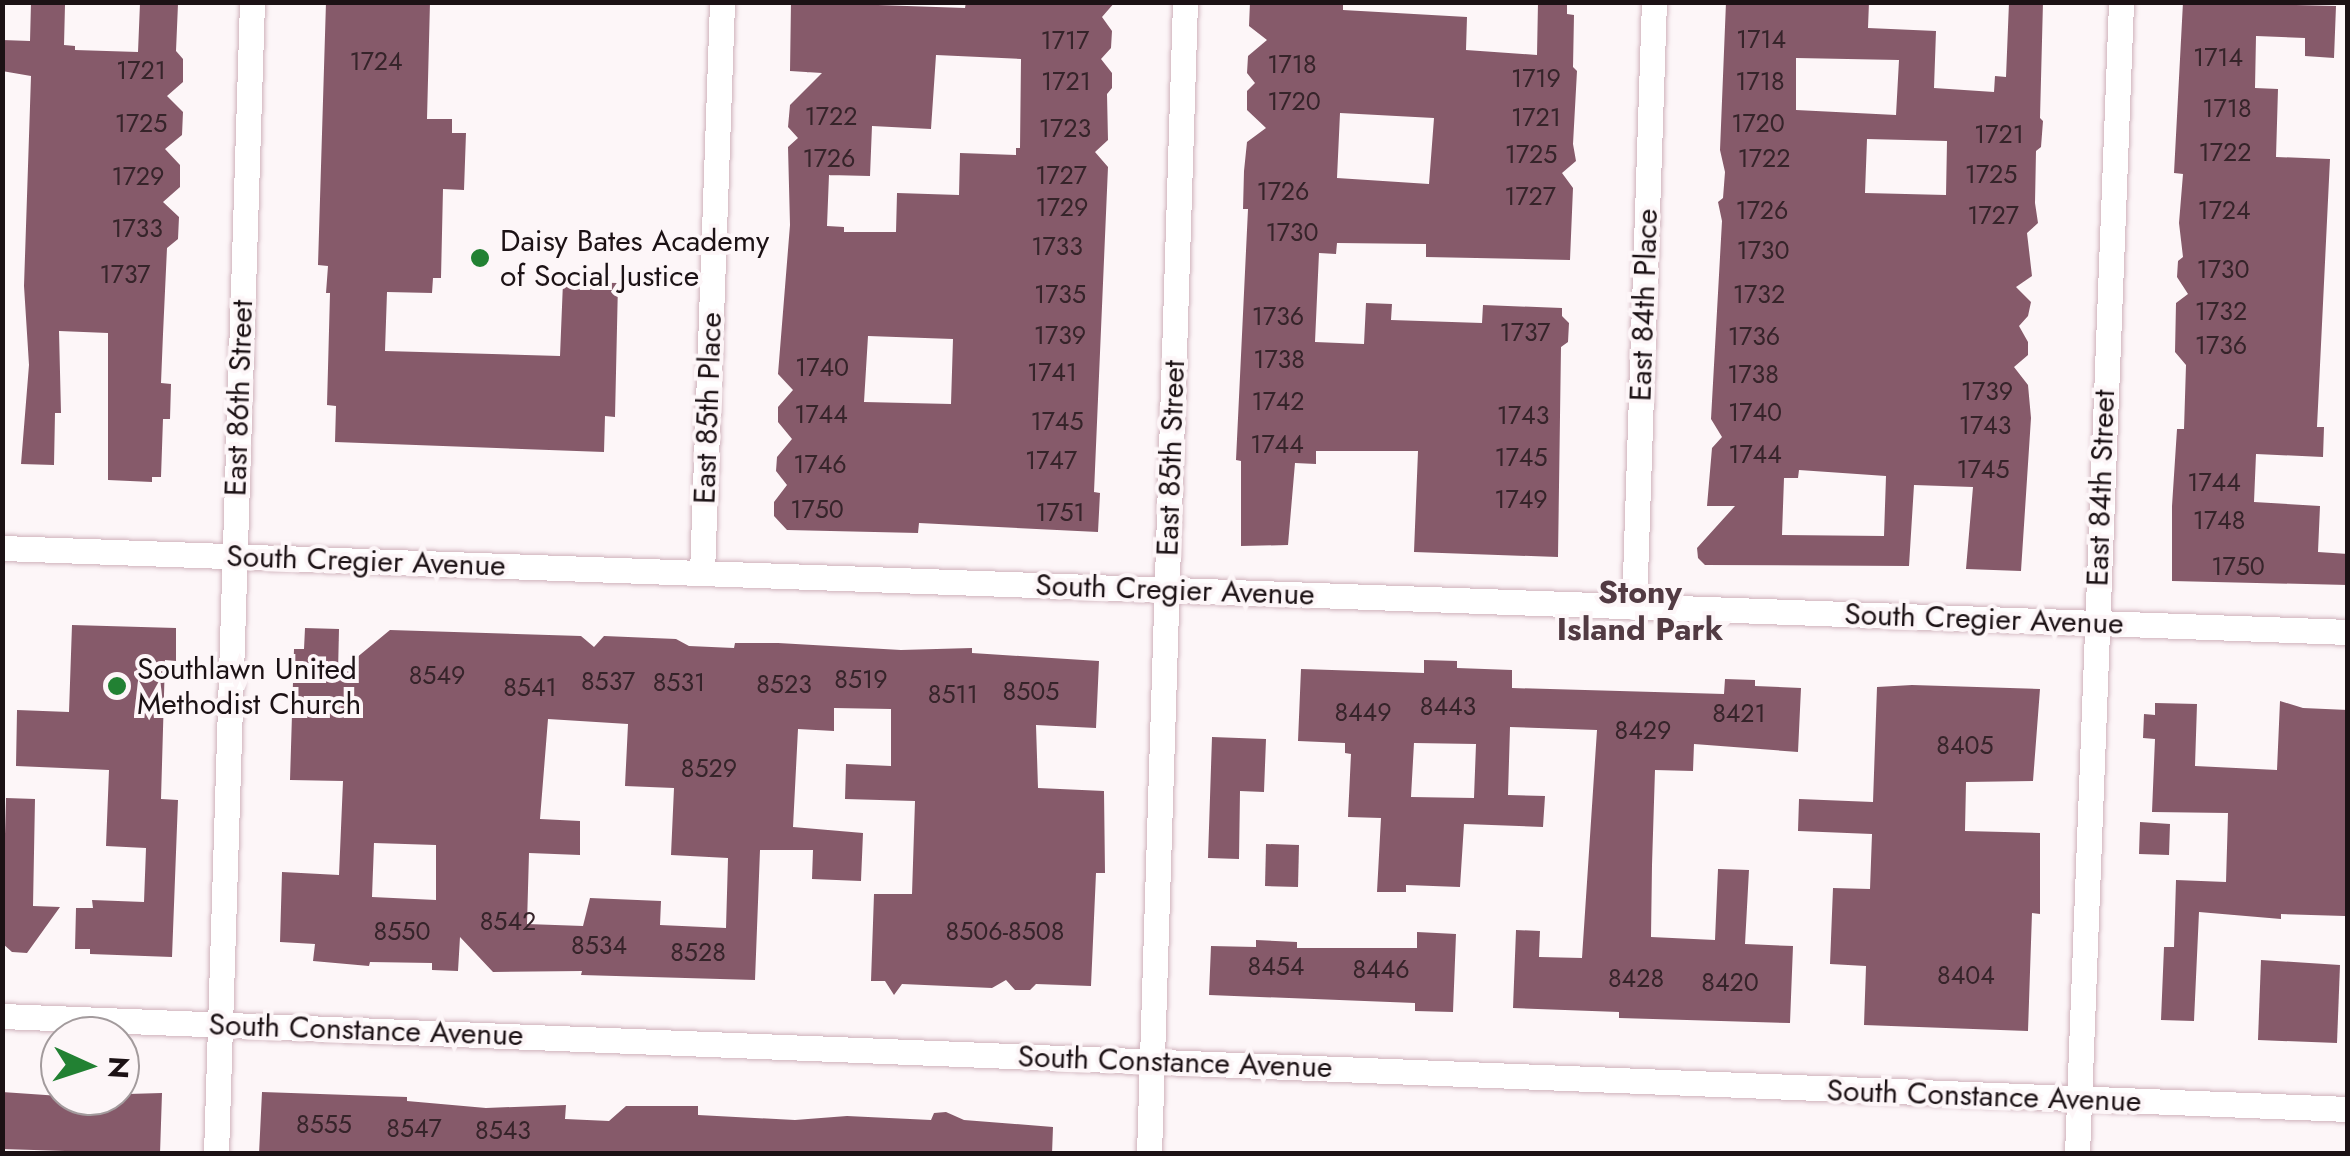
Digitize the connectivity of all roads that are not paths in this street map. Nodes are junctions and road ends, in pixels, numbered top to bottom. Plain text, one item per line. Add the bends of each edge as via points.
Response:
1 (252, 2) edge
2 (722, 2) edge
3 (1185, 2) edge
4 (1654, 2) edge
5 (2121, 2) edge
6 (2, 548) edge
7 (233, 556) junction
8 (702, 573) junction
9 (1168, 590) junction
10 (1634, 607) junction
11 (2095, 623) junction
12 (2348, 632) edge
13 (2, 1016) edge
14 (220, 1024) junction
15 (1152, 1061) junction
16 (2079, 1100) junction
17 (2348, 1108) edge
18 (216, 1154) edge
19 (1149, 1154) edge
20 (2077, 1154) edge

1 - 7 street, East 86th Street
2 - 8 street, East 85th Place
3 - 9 street, East 85th Street
4 - 10 street, East 84th Place
5 - 11 street, East 84th Street
6 - 7 street, South Cregier Avenue
7 - 8 street, South Cregier Avenue
7 - 14 street, East 86th Street
8 - 9 street, South Cregier Avenue
9 - 10 street, South Cregier Avenue
9 - 15 street, East 85th Street
10 - 11 street, South Cregier Avenue
11 - 12 street, South Cregier Avenue
11 - 16 street, East 84th Street
13 - 14 street, South Constance Avenue
14 - 15 street, South Constance Avenue
14 - 18 street, East 86th Street
15 - 16 street, South Constance Avenue
15 - 19 street, East 85th Street
16 - 17 street, South Constance Avenue
16 - 20 street, East 84th Street

